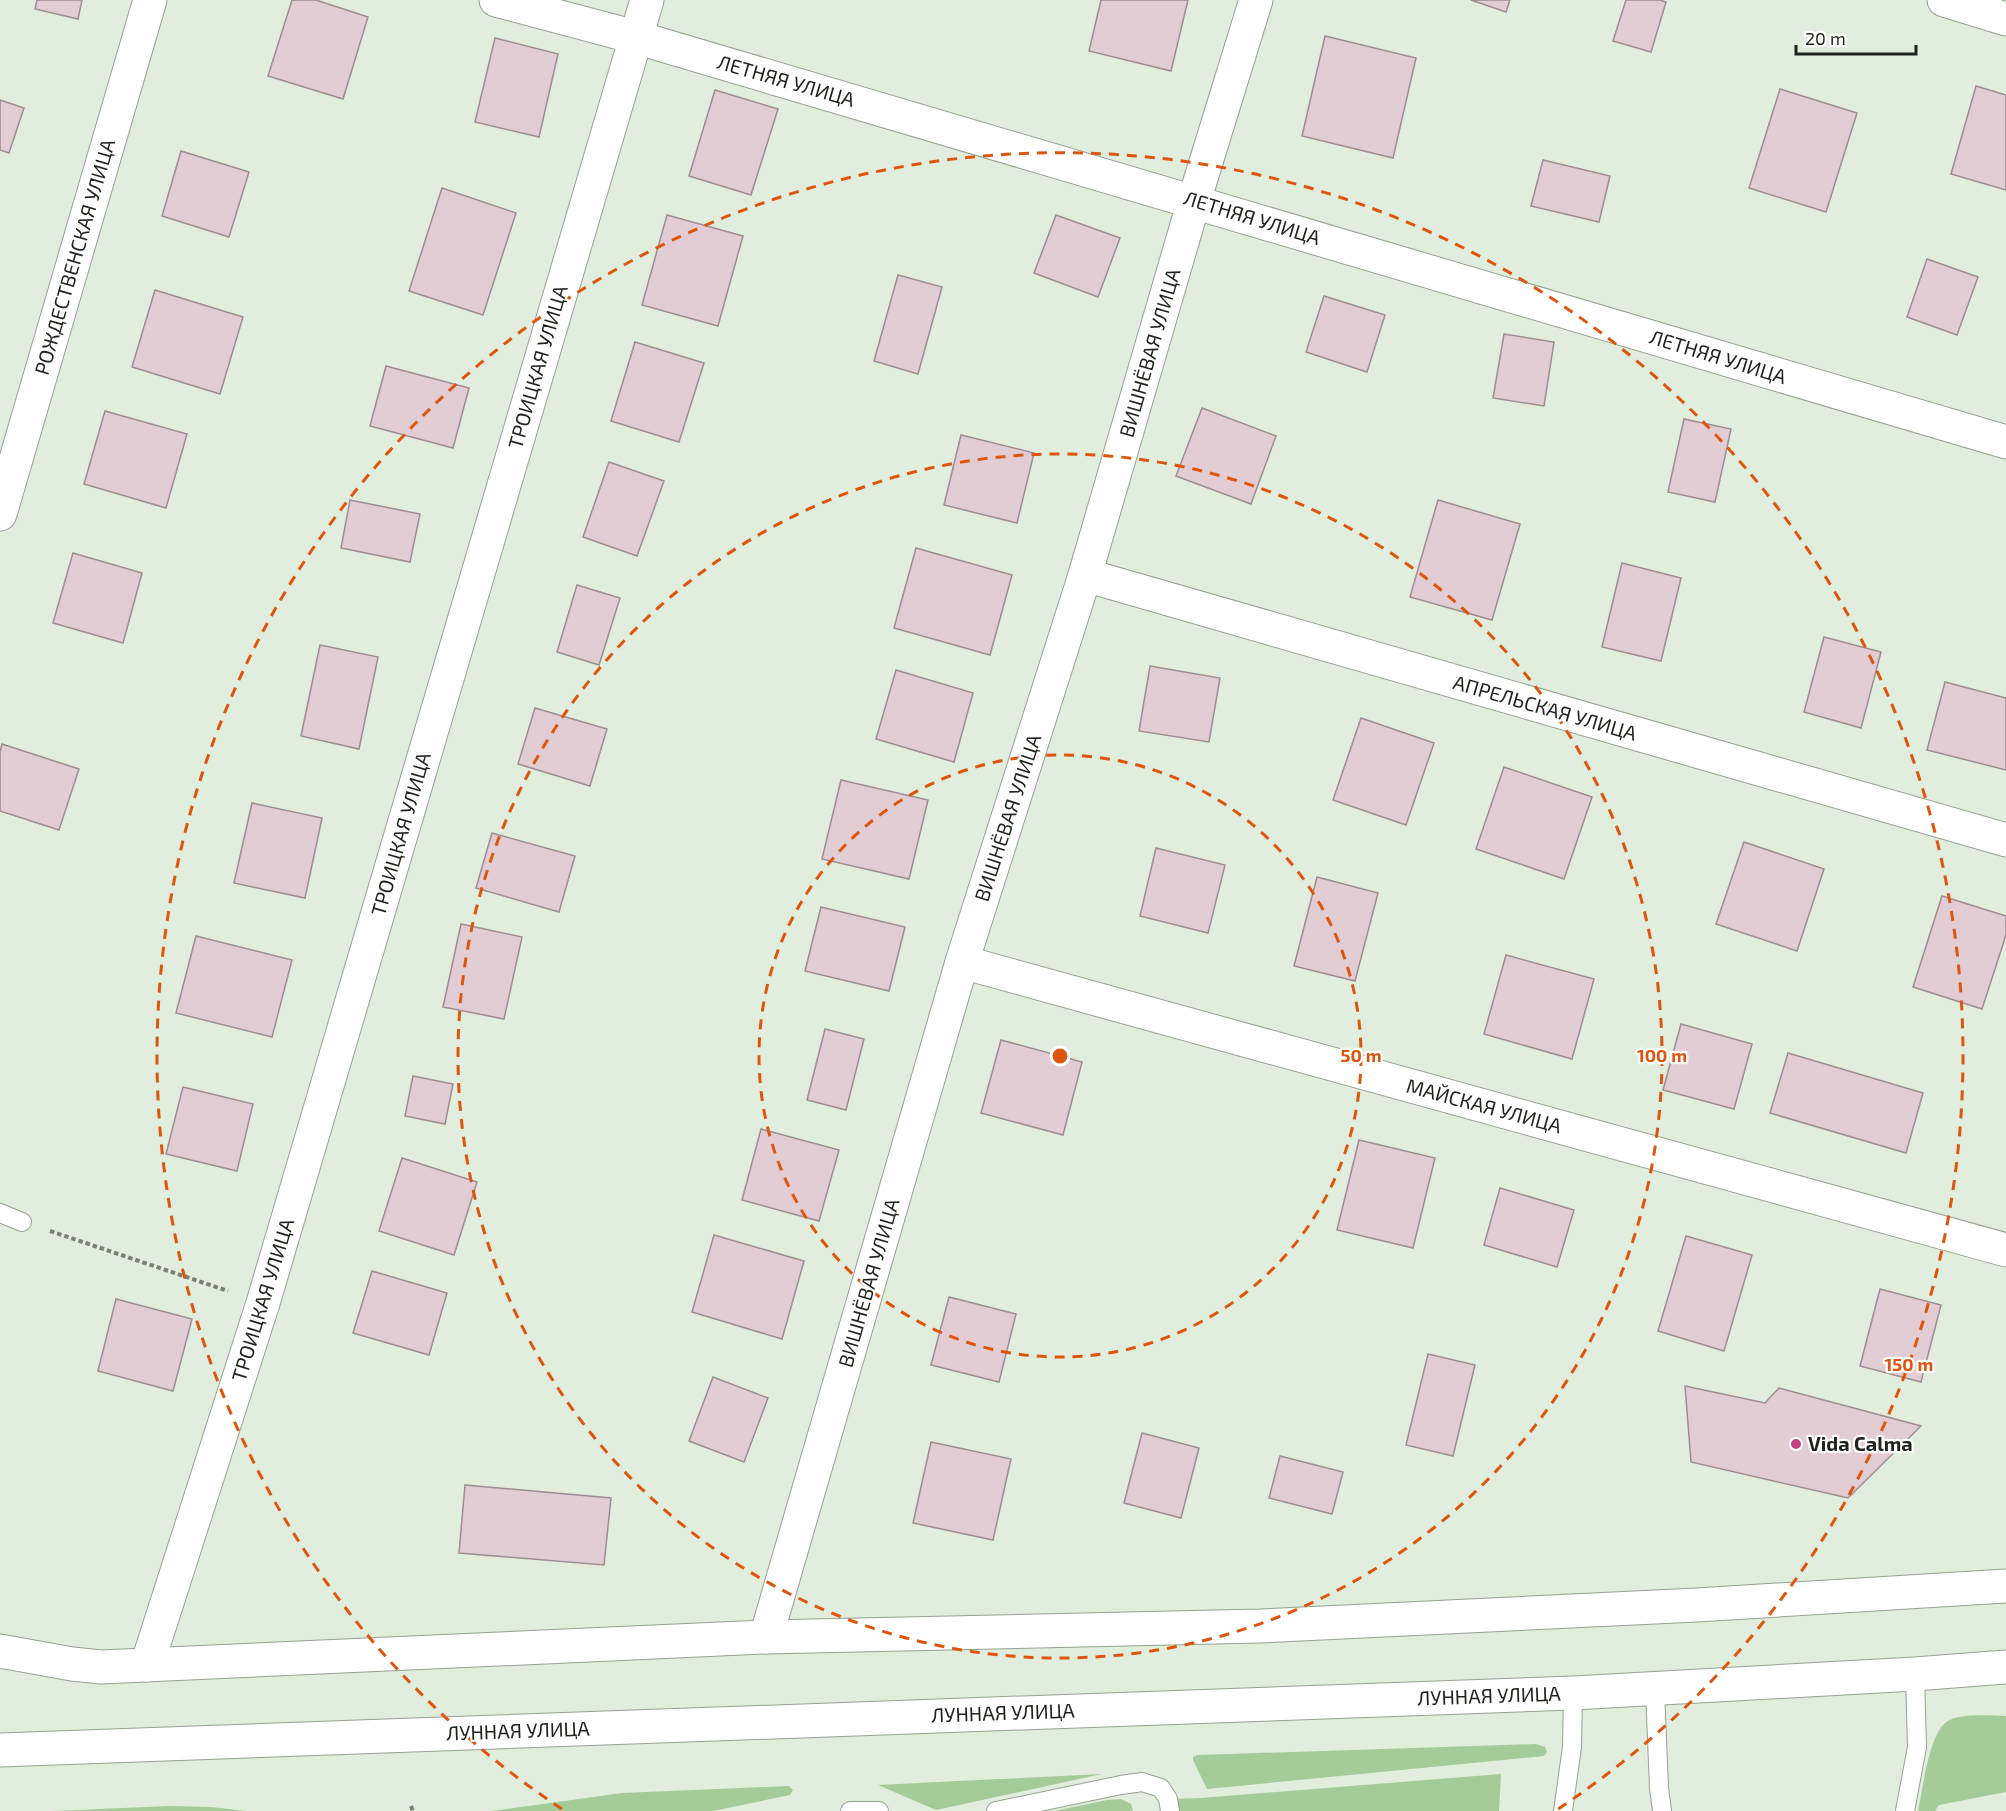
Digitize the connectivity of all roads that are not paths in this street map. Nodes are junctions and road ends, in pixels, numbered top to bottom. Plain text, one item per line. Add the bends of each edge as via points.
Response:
1 (150, 0) edge
2 (496, 0) edge
3 (647, 0) edge
4 (1256, 0) edge
5 (1944, 0) edge
6 (2006, 19) edge
7 (635, 37) junction
8 (1194, 201) junction
9 (2006, 442) edge
10 (0, 514) edge
11 (1085, 575) junction
12 (2006, 840) edge
13 (962, 962) junction
14 (0, 1213) edge
15 (22, 1222) road end
16 (2006, 1250) edge
17 (2006, 1586) edge
18 (766, 1637) junction
19 (0, 1651) edge
20 (147, 1665) junction
21 (2006, 1666) edge
22 (1915, 1674) junction
23 (1655, 1690) junction
24 (1573, 1693) junction
25 (0, 1750) edge
26 (850, 1811) edge
27 (879, 1811) edge
28 (996, 1811) edge
29 (1170, 1811) edge
30 (1563, 1811) edge
31 (1662, 1811) edge
32 (1905, 1811) edge

1 - 10 street, РОЖДЕСТВЕНСКАЯ УЛИЦА
2 - 7 street, ЛЕТНЯЯ УЛИЦА
3 - 7 street, ТРОИЦКАЯ УЛИЦА
4 - 8 street, ВИШНЁВАЯ УЛИЦА
5 - 6 street
7 - 8 street, ЛЕТНЯЯ УЛИЦА
7 - 20 street, ТРОИЦКАЯ УЛИЦА via 263,1303
8 - 9 street, ЛЕТНЯЯ УЛИЦА
8 - 11 street, ВИШНЁВАЯ УЛИЦА
11 - 12 street, АПРЕЛЬСКАЯ УЛИЦА
11 - 13 street, ВИШНЁВАЯ УЛИЦА
13 - 16 street, МАЙСКАЯ УЛИЦА
13 - 18 street, ВИШНЁВАЯ УЛИЦА
14 - 15 lane
17 - 18 street via 1272,1625
18 - 20 street
19 - 20 street via 88,1666
21 - 22 street, ЛУННАЯ УЛИЦА
22 - 23 street, ЛУННАЯ УЛИЦА
22 - 32 lane via 1917,1747
23 - 24 street, ЛУННАЯ УЛИЦА
23 - 31 lane
24 - 25 street, ЛУННАЯ УЛИЦА
24 - 30 lane via 1572,1747
26 - 27 lane
28 - 29 lane via 1142,1782 1161,1788

